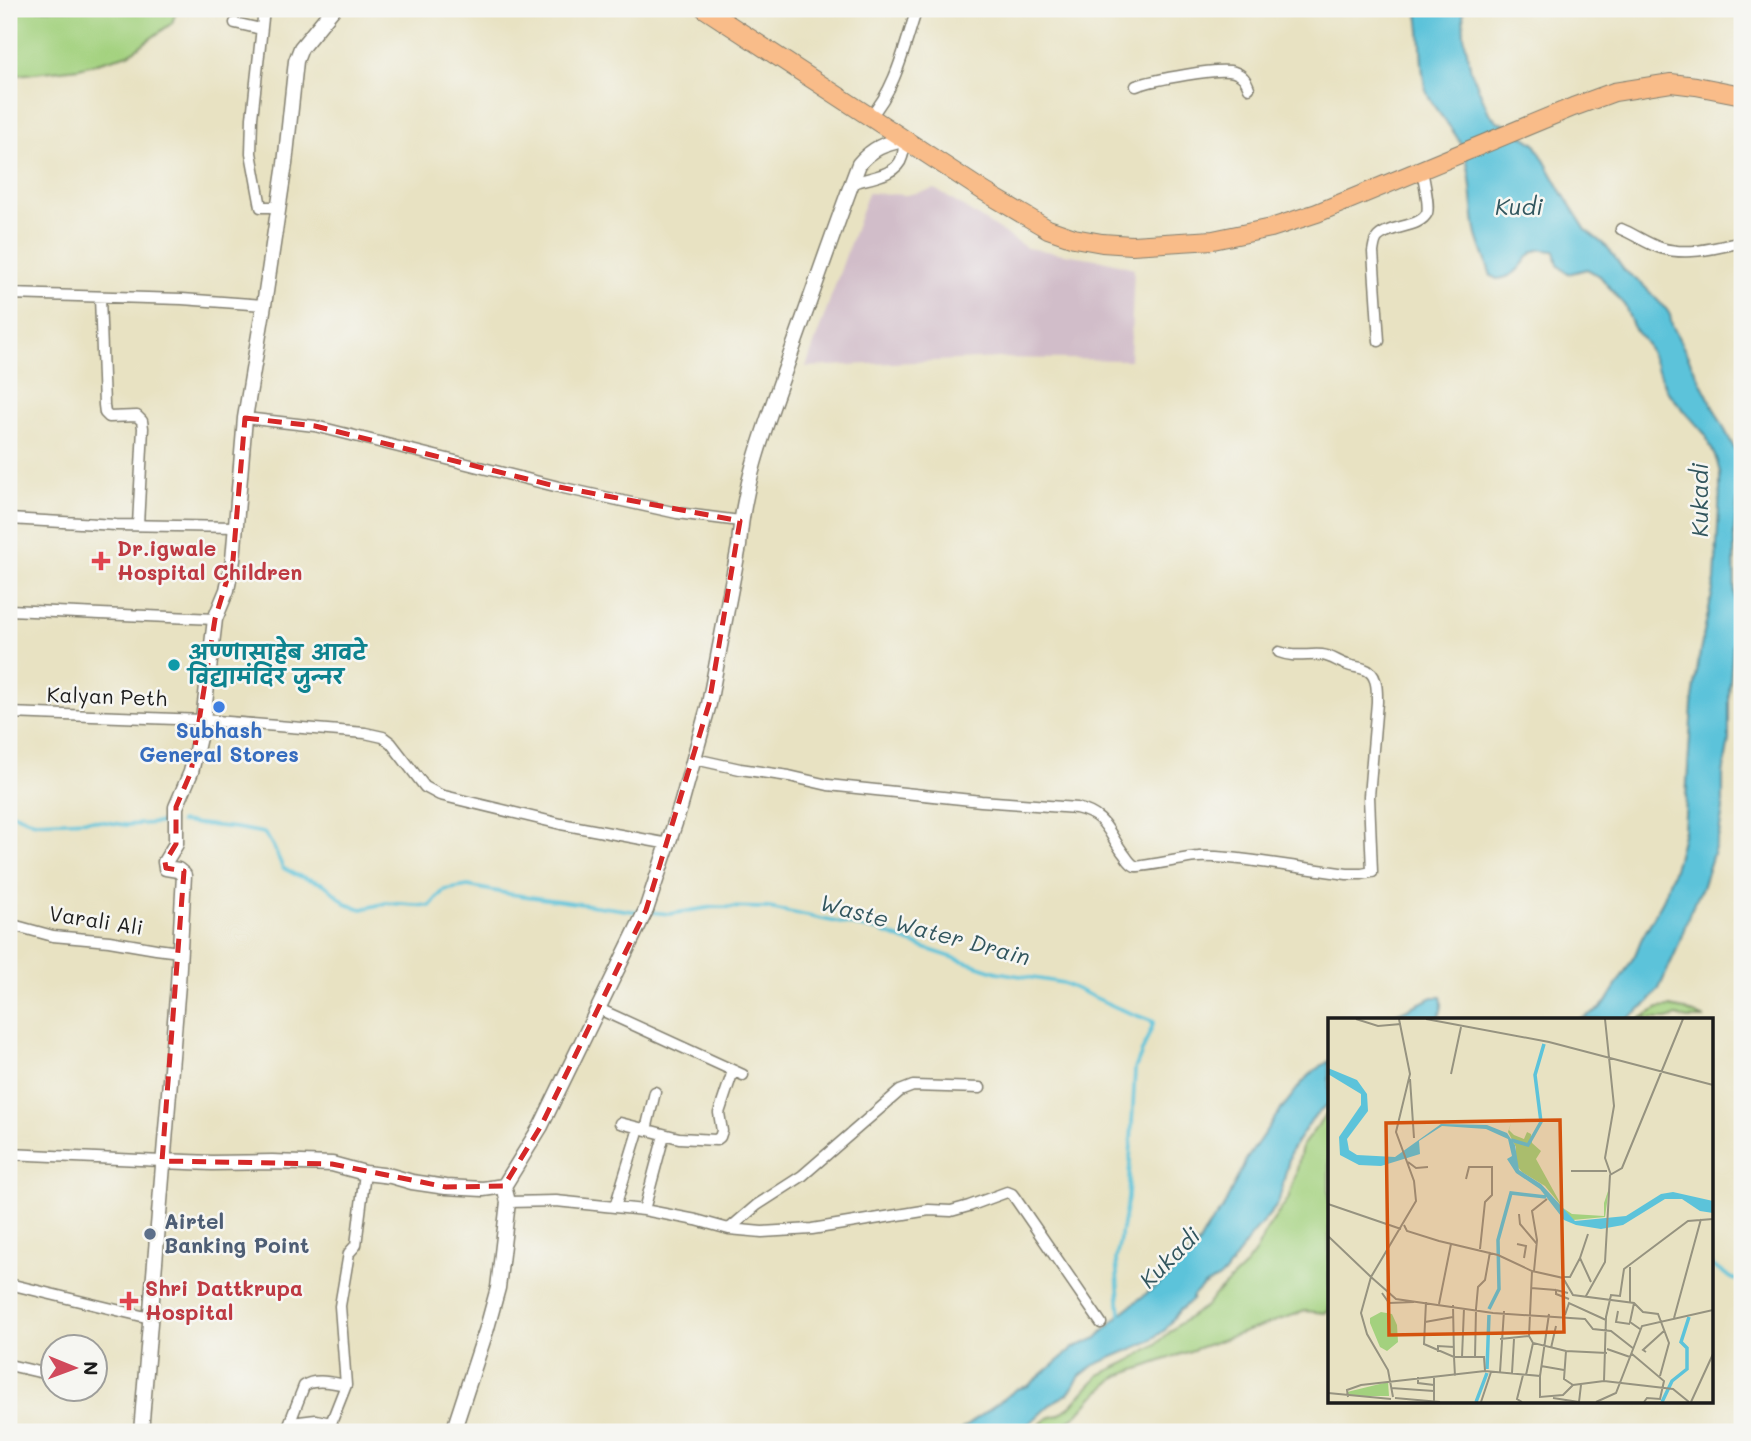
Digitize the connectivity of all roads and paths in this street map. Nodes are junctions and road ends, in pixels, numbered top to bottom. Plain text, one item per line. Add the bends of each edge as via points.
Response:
1 (264, 9) edge
2 (333, 9) edge
3 (705, 9) edge
4 (917, 9) edge
5 (235, 23) dead end
6 (261, 29) junction
7 (1136, 86) dead end
8 (1249, 88) dead end
9 (1742, 95) edge
10 (870, 117) junction
11 (904, 140) junction
12 (1426, 167) junction
13 (852, 183) junction
14 (278, 207) junction
15 (1621, 229) dead end
16 (1742, 242) edge
17 (9, 294) edge
18 (100, 297) junction
19 (264, 305) junction
20 (1379, 341) dead end
21 (245, 418) junction
22 (9, 519) edge
23 (740, 521) junction
24 (138, 526) junction
25 (237, 527) junction
26 (9, 610) edge
27 (215, 619) junction
28 (1279, 652) dead end
29 (9, 713) edge
30 (203, 720) junction
31 (695, 759) junction
32 (669, 844) junction
33 (9, 924) edge
34 (179, 951) junction
35 (599, 1009) junction
36 (980, 1088) dead end
37 (655, 1092) dead end
38 (620, 1123) dead end
39 (642, 1129) junction
40 (664, 1135) junction
41 (9, 1154) edge
42 (162, 1161) junction
43 (365, 1173) junction
44 (504, 1186) junction
45 (508, 1202) junction
46 (615, 1207) junction
47 (644, 1210) junction
48 (729, 1229) junction
49 (9, 1284) edge
50 (150, 1318) junction
51 (1101, 1323) dead end
52 (9, 1365) edge
53 (38, 1372) edge
54 (346, 1385) junction
55 (330, 1427) edge
56 (289, 1428) edge
57 (141, 1432) edge
58 (453, 1432) edge

1 - 6 street
2 - 14 street via 296,61
3 - 10 main road
4 - 10 street via 889,91
5 - 6 street
6 - 14 street via 251,153 261,207
7 - 8 street via 1226,71 1240,75
9 - 12 main road via 1671,83 1614,92
10 - 11 main road
11 - 12 main road via 1048,229 1074,239 1132,245 1213,240 1270,228
11 - 13 street via 869,153
11 - 13 street via 898,166
12 - 20 street via 1427,214 1374,242
13 - 23 street via 766,424
14 - 19 street
15 - 16 street via 1660,248 1676,250 1708,250
17 - 18 street
18 - 19 street
18 - 24 street via 105,413 137,416 142,421
19 - 21 street
21 - 23 street via 315,426 559,487 677,513
21 - 25 street
22 - 24 street
23 - 31 street via 709,704
24 - 25 street
25 - 27 street via 227,590
26 - 27 street
27 - 30 street
28 - 31 street via 1330,657 1367,669 1375,679 1369,796 1372,872 1347,874 1199,856 1134,866 1097,815 1076,808 836,786
29 - 30 street, Kalyan Peth
30 - 32 street, Kalyan Peth via 383,737 425,787 440,795
30 - 34 street via 191,772 176,807 176,844 165,862 166,867 184,875
31 - 32 street
32 - 35 street via 646,910
33 - 34 street, Varali Ali via 53,936
34 - 42 street
35 - 40 street via 738,1073 719,1113 720,1137
35 - 44 street via 541,1126
36 - 48 street via 914,1086 900,1091 802,1176
37 - 39 street
38 - 39 street
39 - 40 street
39 - 46 street
40 - 47 street
41 - 42 street
42 - 43 street via 332,1164
42 - 50 street
43 - 44 street via 446,1187
43 - 54 street via 356,1245 349,1254 340,1306
44 - 45 street
45 - 46 street via 556,1200
45 - 58 street via 498,1288
46 - 47 street
47 - 48 street
48 - 51 street via 812,1229 929,1210 951,1211 1007,1192
49 - 50 street
50 - 57 street
52 - 53 street
54 - 55 street
54 - 56 street via 309,1383
55 - 56 street via 316,1420

